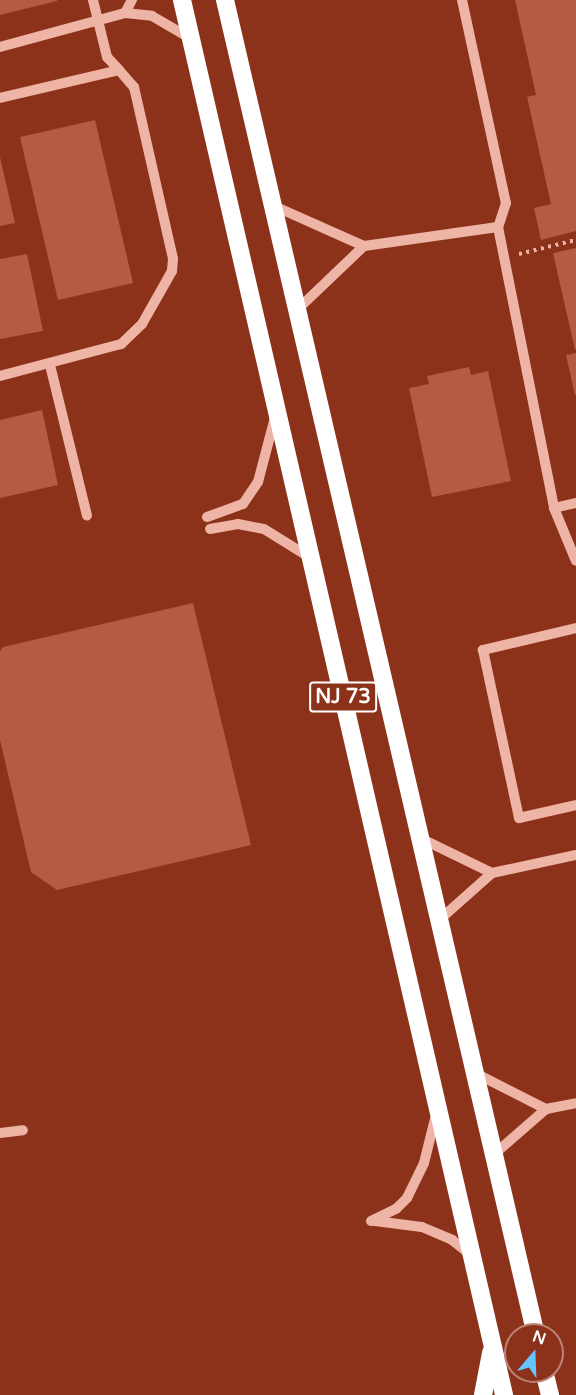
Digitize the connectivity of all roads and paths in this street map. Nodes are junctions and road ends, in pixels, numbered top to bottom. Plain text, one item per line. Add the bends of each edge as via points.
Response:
1 (93, 0) edge
2 (132, 0) edge
3 (182, 0) edge
4 (225, 0) edge
5 (462, 0) edge
6 (125, 13) junction
7 (99, 23) junction
8 (190, 38) junction
9 (0, 47) edge
10 (119, 70) junction
11 (0, 98) edge
12 (274, 206) junction
13 (498, 227) junction
14 (576, 240) edge
15 (364, 246) junction
16 (504, 258) junction
17 (298, 309) junction
18 (50, 365) junction
19 (0, 376) edge
20 (276, 408) junction
21 (576, 503) edge
22 (554, 508) junction
23 (87, 516) dead end
24 (207, 517) dead end
25 (210, 529) dead end
26 (311, 558) junction
27 (576, 561) edge
28 (576, 628) edge
29 (576, 805) edge
30 (420, 838) junction
31 (576, 855) edge
32 (492, 873) junction
33 (439, 920) junction
34 (475, 1073) junction
35 (576, 1103) edge
36 (438, 1107) junction
37 (546, 1109) junction
38 (23, 1130) dead end
39 (0, 1133) edge
40 (493, 1155) junction
41 (472, 1256) junction
42 (533, 1323) edge
43 (493, 1345) junction
44 (483, 1395) edge
45 (504, 1395) edge

1 - 7 lane
2 - 6 lane
3 - 8 highway, NJ 73
4 - 12 highway, NJ 73
5 - 13 lane via 506,203
6 - 7 lane
6 - 8 lane via 153,16
7 - 9 lane
7 - 10 lane via 107,57
8 - 20 highway, NJ 73
10 - 11 lane
10 - 18 lane via 134,87 173,259 172,271 142,324 121,344
12 - 15 lane
12 - 17 highway, NJ 73
13 - 15 lane
13 - 16 lane
14 - 16 path
15 - 17 lane
16 - 22 lane
17 - 30 highway, NJ 73
18 - 19 lane
18 - 23 lane
20 - 24 lane via 270,446 258,482 243,504
20 - 26 highway, NJ 73
21 - 22 lane
22 - 27 lane
25 - 26 lane via 238,524 264,529
26 - 36 highway, NJ 73
28 - 29 lane via 483,650 519,818
30 - 32 lane
30 - 33 highway, NJ 73
31 - 32 lane
32 - 33 lane
33 - 34 highway, NJ 73
34 - 37 lane
34 - 40 highway, NJ 73
35 - 37 lane
36 - 41 highway, NJ 73
36 - 41 lane via 417,1182 396,1209 371,1221 422,1227 452,1240
37 - 40 lane
38 - 39 lane
40 - 42 highway, NJ 73
41 - 43 highway, NJ 73
43 - 44 highway
43 - 45 highway, NJ 73

